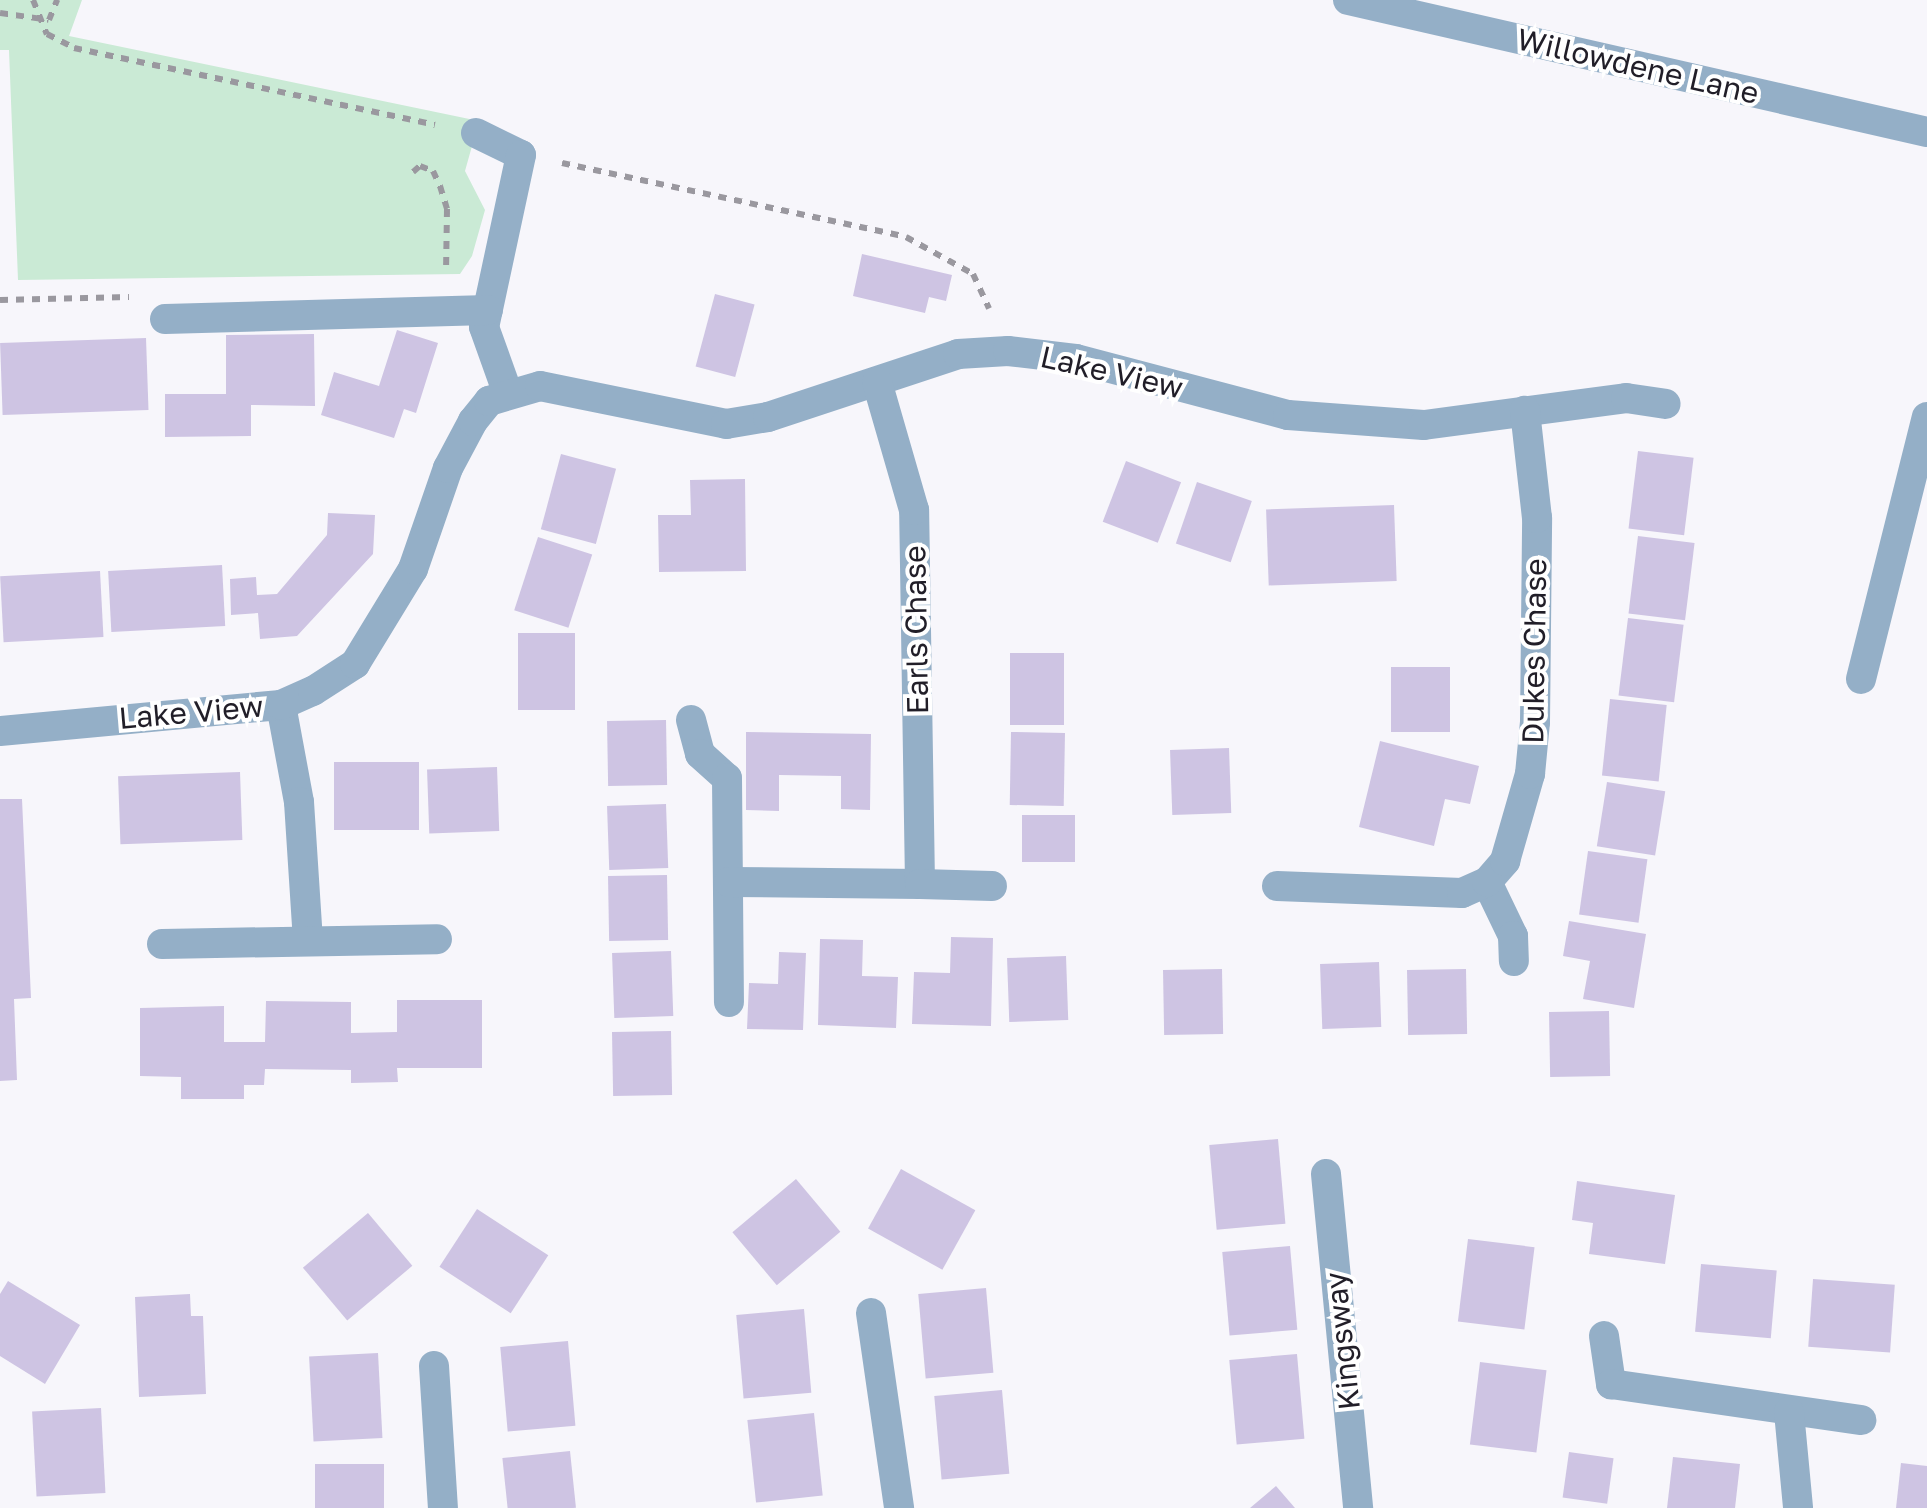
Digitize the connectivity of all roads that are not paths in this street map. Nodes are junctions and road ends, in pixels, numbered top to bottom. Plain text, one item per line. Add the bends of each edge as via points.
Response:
1 (1348, 0) edge
2 (1927, 132) edge
3 (476, 133) road end
4 (488, 310) junction
5 (165, 319) dead end
6 (876, 382) junction
7 (508, 394) junction
8 (1666, 404) dead end
9 (1524, 411) junction
10 (1927, 417) edge
11 (1861, 679) dead end
12 (281, 705) junction
13 (691, 720) dead end
14 (0, 732) edge
15 (728, 882) junction
16 (1486, 882) junction
17 (920, 884) junction
18 (992, 886) dead end
19 (1277, 886) dead end
20 (438, 939) dead end
21 (308, 940) junction
22 (162, 944) dead end
23 (1514, 961) dead end
24 (730, 1002) dead end
25 (1326, 1174) dead end
26 (871, 1313) dead end
27 (1604, 1336) dead end
28 (434, 1366) dead end
29 (1789, 1412) junction
30 (1861, 1420) dead end
31 (443, 1508) edge
32 (899, 1508) edge
33 (1358, 1508) edge
34 (1798, 1508) edge

1 - 2 street, Willowdene Lane
3 - 4 street via 521,154
4 - 5 street
4 - 7 street via 488,345
6 - 7 street, Lake View via 768,418 726,424 540,386
6 - 9 street, Lake View via 958,354 1008,351 1076,359 1288,415 1424,425
6 - 17 street, Earls Chase via 908,472 914,510
7 - 12 street, Lake View via 490,401 473,421 448,468 413,569 354,664
8 - 9 street, Lake View via 1626,398
9 - 16 street, Dukes Chase via 1538,518 1535,722 1515,826 1504,861
10 - 11 street
12 - 14 street, Lake View
12 - 21 street via 300,802
13 - 15 street via 700,754 727,778
15 - 17 street
15 - 24 street
16 - 19 street via 1462,894
16 - 23 street via 1513,936
17 - 18 street
20 - 21 street
21 - 22 street
25 - 33 street, Kingsway
26 - 32 street
27 - 29 street via 1611,1384
28 - 31 street
29 - 30 street
29 - 34 street

